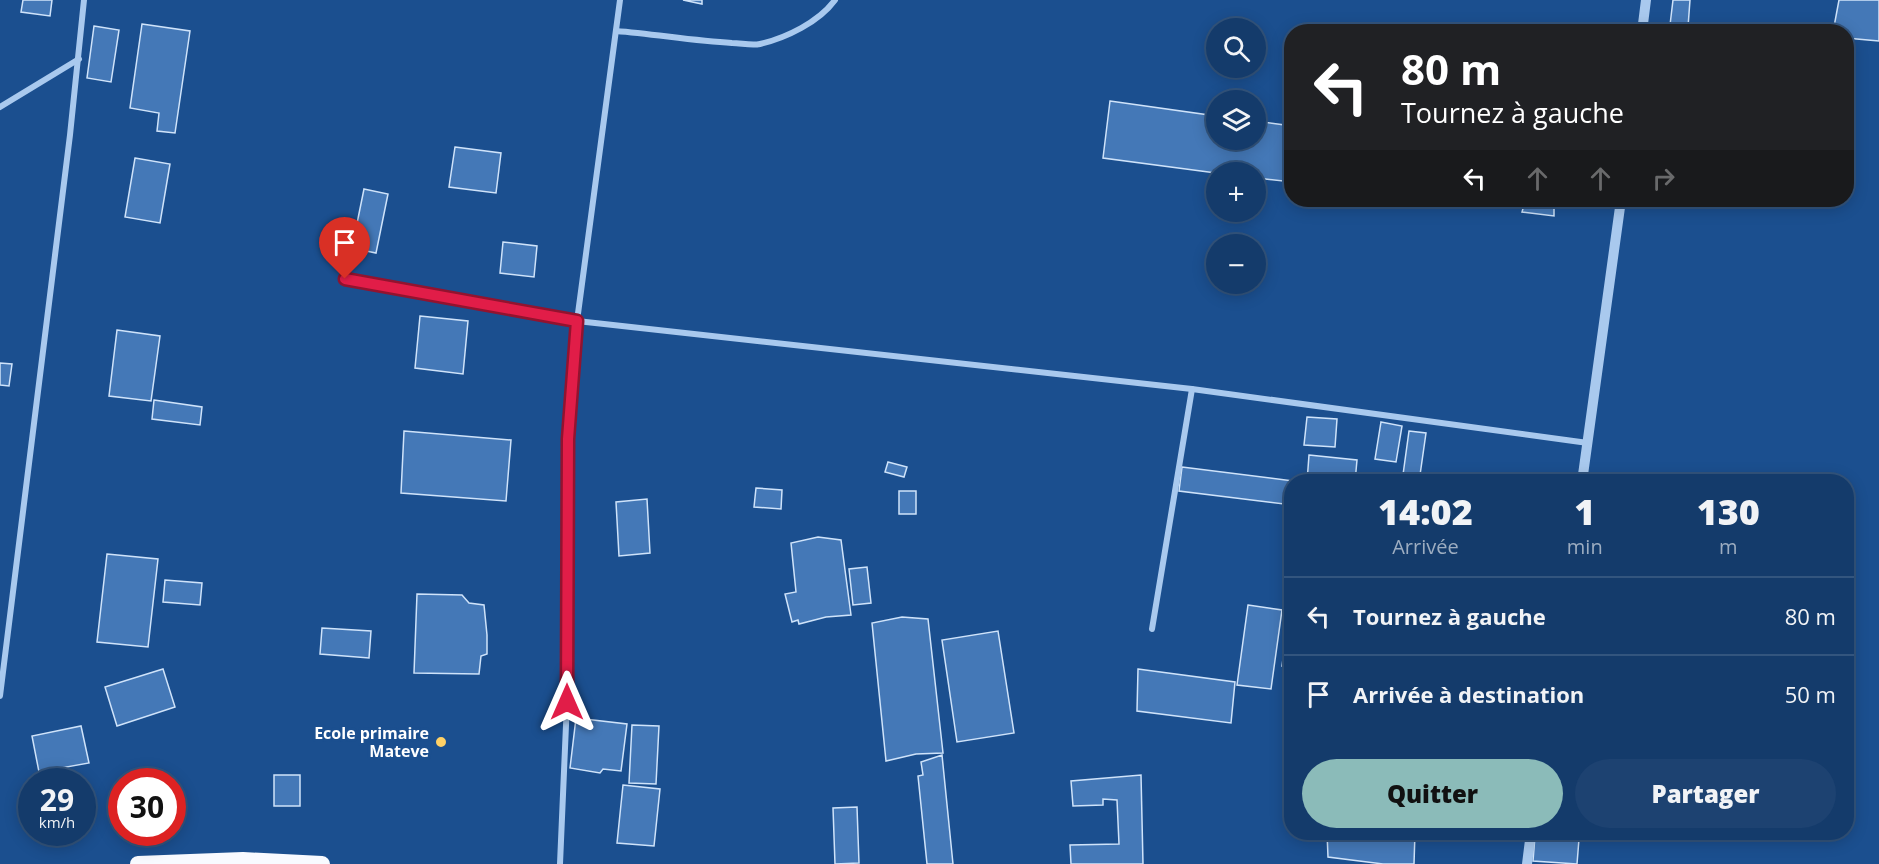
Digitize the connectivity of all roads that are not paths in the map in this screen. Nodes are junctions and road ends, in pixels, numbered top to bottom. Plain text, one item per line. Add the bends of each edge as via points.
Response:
1 (84, 0) edge
2 (620, 0) edge
3 (835, 0) edge
4 (1646, 0) edge
5 (1643, 24) edge
6 (616, 31) junction
7 (79, 59) junction
8 (0, 107) edge
9 (1621, 207) edge
10 (345, 279) dead end
11 (577, 321) junction
12 (1192, 389) junction
13 (1588, 443) junction
14 (1583, 474) edge
15 (1152, 629) dead end
16 (0, 696) edge
17 (1530, 840) edge
18 (138, 864) edge
19 (322, 864) edge
20 (560, 864) edge
21 (1527, 864) edge

1 - 7 street
2 - 6 street
3 - 6 street via 797,32 758,44
4 - 5 street
6 - 11 street
7 - 8 street
7 - 16 street
9 - 13 street
10 - 11 street
11 - 12 street
11 - 20 street via 568,439 567,702
12 - 13 street
12 - 15 street
13 - 14 street
17 - 21 street
18 - 19 highway via 243,860

